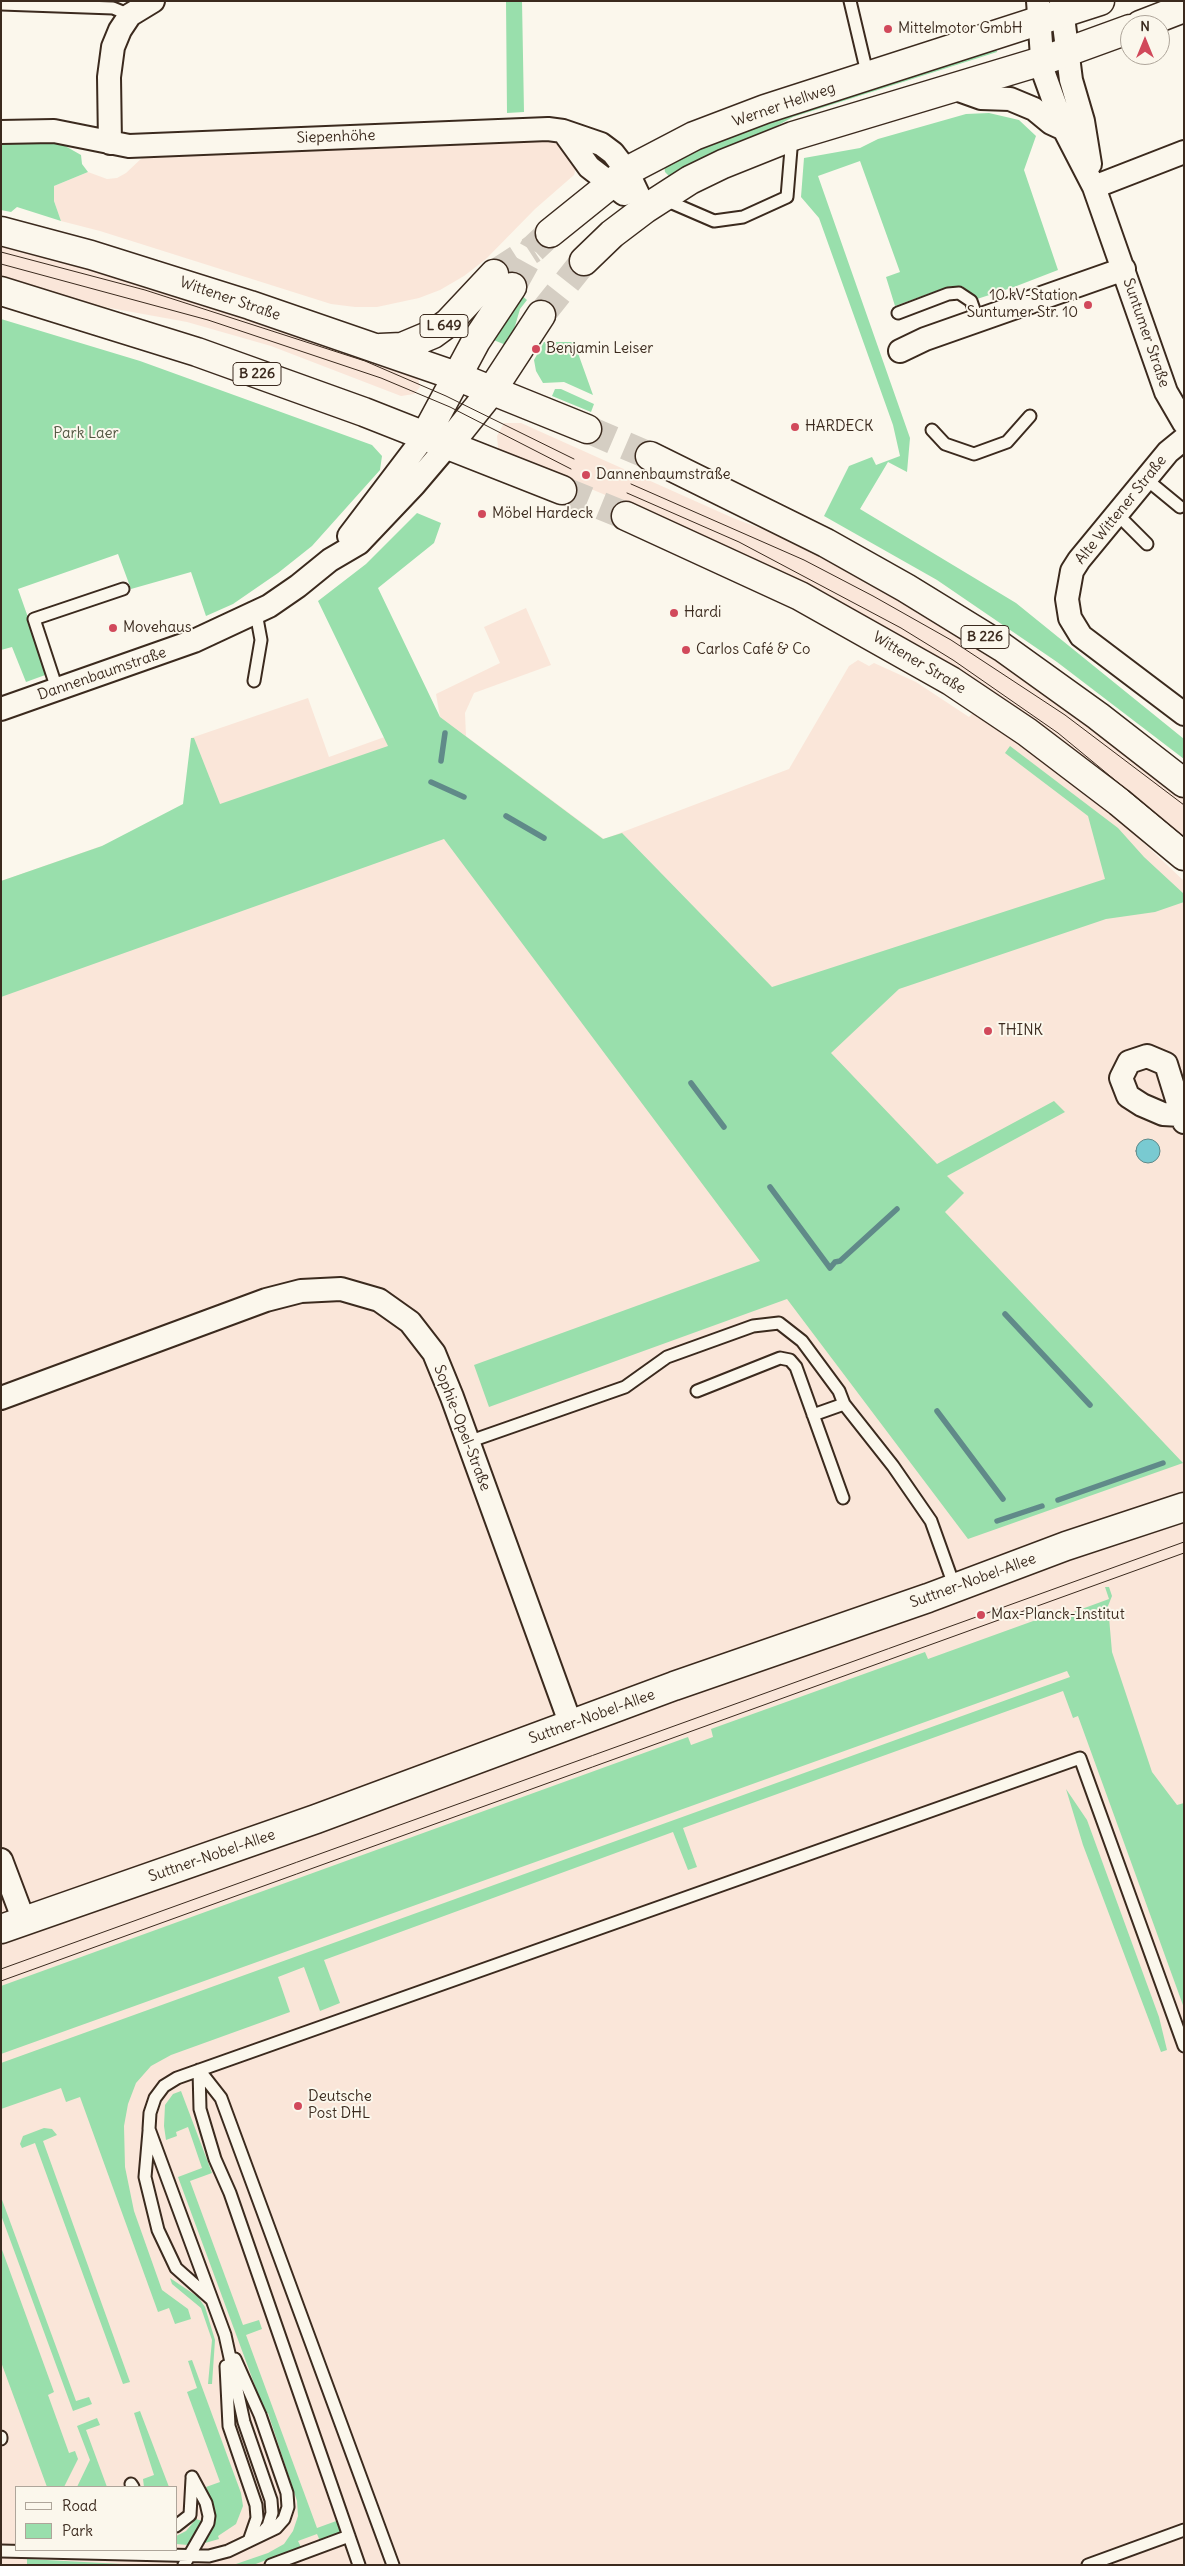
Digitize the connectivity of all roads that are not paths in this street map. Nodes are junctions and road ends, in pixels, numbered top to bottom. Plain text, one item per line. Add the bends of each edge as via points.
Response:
1 (153, 1) edge
2 (850, 1) edge
3 (1100, 1) edge
4 (1, 4) edge
5 (1184, 8) edge
6 (1050, 9) edge
7 (130, 15) junction
8 (1166, 15) edge
9 (1120, 33) edge
10 (1055, 57) junction
11 (868, 77) junction
12 (953, 88) junction
13 (1064, 129) junction
14 (1, 132) edge
15 (792, 136) junction
16 (110, 143) junction
17 (1184, 152) edge
18 (618, 177) junction
19 (1094, 187) junction
20 (653, 204) junction
21 (1, 231) edge
22 (550, 233) tunnel mouth
23 (584, 261) tunnel mouth
24 (1124, 269) junction
25 (1, 290) edge
26 (898, 313) dead end
27 (541, 315) tunnel mouth
28 (978, 321) junction
29 (377, 348) junction
30 (900, 351) dead end
31 (456, 376) junction
32 (492, 390) junction
33 (1030, 416) dead end
34 (1184, 424) edge
35 (587, 429) tunnel mouth
36 (932, 430) dead end
37 (1184, 439) edge
38 (436, 441) junction
39 (650, 456) tunnel mouth
40 (1146, 479) junction
41 (562, 490) tunnel mouth
42 (1180, 507) dead end
43 (1117, 514) junction
44 (626, 516) tunnel mouth
45 (1147, 544) dead end
46 (123, 589) dead end
47 (256, 613) junction
48 (254, 681) dead end
49 (57, 689) junction
50 (1, 709) edge
51 (1184, 714) edge
52 (1184, 783) edge
53 (1184, 856) edge
54 (697, 1391) dead end
55 (1, 1398) edge
56 (844, 1404) junction
57 (813, 1415) junction
58 (468, 1442) junction
59 (843, 1498) dead end
60 (1184, 1507) edge
61 (955, 1588) junction
62 (571, 1725) junction
63 (1, 1860) edge
64 (12, 1925) edge
65 (1184, 2046) edge
66 (199, 2070) junction
67 (149, 2129) junction
68 (213, 2301) junction
69 (225, 2335) junction
70 (178, 2524) edge
71 (1184, 2530) edge
72 (349, 2536) junction
73 (249, 2541) junction
74 (1, 2551) edge
75 (116, 2552) edge
76 (186, 2560) edge
77 (271, 2565) edge
78 (359, 2565) edge
79 (393, 2565) edge
80 (1088, 2565) edge

1 - 7 street
2 - 11 lane
3 - 6 main road, Werner Hellweg
4 - 7 lane via 114,8
5 - 8 main road
6 - 10 street
6 - 11 main road, Werner Hellweg
7 - 16 street via 113,46 109,77
9 - 10 main road
10 - 12 main road
10 - 13 street, Suntumer Straße via 1043,71
10 - 19 street, Suntumer Straße via 1071,80 1083,121
11 - 18 main road, Werner Hellweg via 765,109 694,136
12 - 13 street via 982,98 1010,99 1034,109
12 - 15 main road
13 - 19 street, Suntumer Straße
14 - 16 street, Siepenhöhe via 54,131
15 - 20 main road via 723,164
15 - 20 lane via 787,198 743,217 714,221
16 - 18 street, Siepenhöhe via 129,146 548,129 601,144 613,153
17 - 19 street
18 - 20 street, Siepenhöhe
18 - 22 main road, Werner Hellweg
19 - 24 street, Suntumer Straße
20 - 23 main road via 612,234
21 - 29 main road, Wittener Straße via 170,279
24 - 28 street, Suntumer Straße
24 - 34 street, Suntumer Straße via 1166,392
25 - 38 main road, B 226 via 197,352
26 - 28 lane via 959,293 971,301
27 - 32 main road
28 - 30 street, Suntumer Straße
29 - 31 main road, Wittener Straße
29 - 31 main road, L 649 via 402,347 433,334 503,281 493,313
31 - 32 main road, Wittener Straße
31 - 38 main road, L 649
32 - 35 main road, Wittener Straße
32 - 38 main road
33 - 36 lane via 1007,442 974,454 945,444
37 - 40 street, Alte Wittener Straße via 1168,452
38 - 41 main road, B 226
38 - 47 street, Dannenbaumstraße via 359,542
39 - 52 main road, B 226 via 826,542 906,588 1002,647
40 - 42 lane
40 - 43 street, Alte Wittener Straße
43 - 45 lane
43 - 51 street, Alte Wittener Straße via 1072,571 1067,598 1070,618 1081,636
44 - 53 main road, Wittener Straße via 800,596 951,681 1028,732
46 - 49 lane via 34,619
47 - 48 lane via 261,640
47 - 49 street, Dannenbaumstraße via 194,641
49 - 50 street, Dannenbaumstraße
54 - 57 lane via 780,1358 790,1360 796,1367
55 - 58 street, Sophie-Opel-Straße via 266,1300 300,1291 342,1289 379,1300 410,1322 434,1354
56 - 57 lane
56 - 58 lane via 802,1341 779,1323 753,1326 667,1357 625,1386
56 - 61 lane via 931,1521
57 - 59 lane
58 - 62 street, Sophie-Opel-Straße
60 - 61 main road, Suttner-Nobel-Allee via 1066,1546
61 - 62 main road, Suttner-Nobel-Allee
62 - 64 main road, Suttner-Nobel-Allee
63 - 64 street
65 - 66 lane via 1080,1758
66 - 67 lane via 164,2086 155,2098
66 - 72 lane via 200,2109 215,2160 230,2193
66 - 79 lane via 221,2098
67 - 68 lane
67 - 68 lane via 144,2177 158,2230 176,2268
68 - 69 lane
69 - 73 lane via 229,2426 256,2504 257,2518
69 - 73 lane via 260,2415 287,2493 288,2507 284,2519 276,2528
70 - 76 lane via 190,2515 192,2477 209,2516
71 - 80 lane
72 - 77 lane
72 - 78 lane
73 - 76 lane via 228,2551
74 - 75 lane
75 - 76 lane

